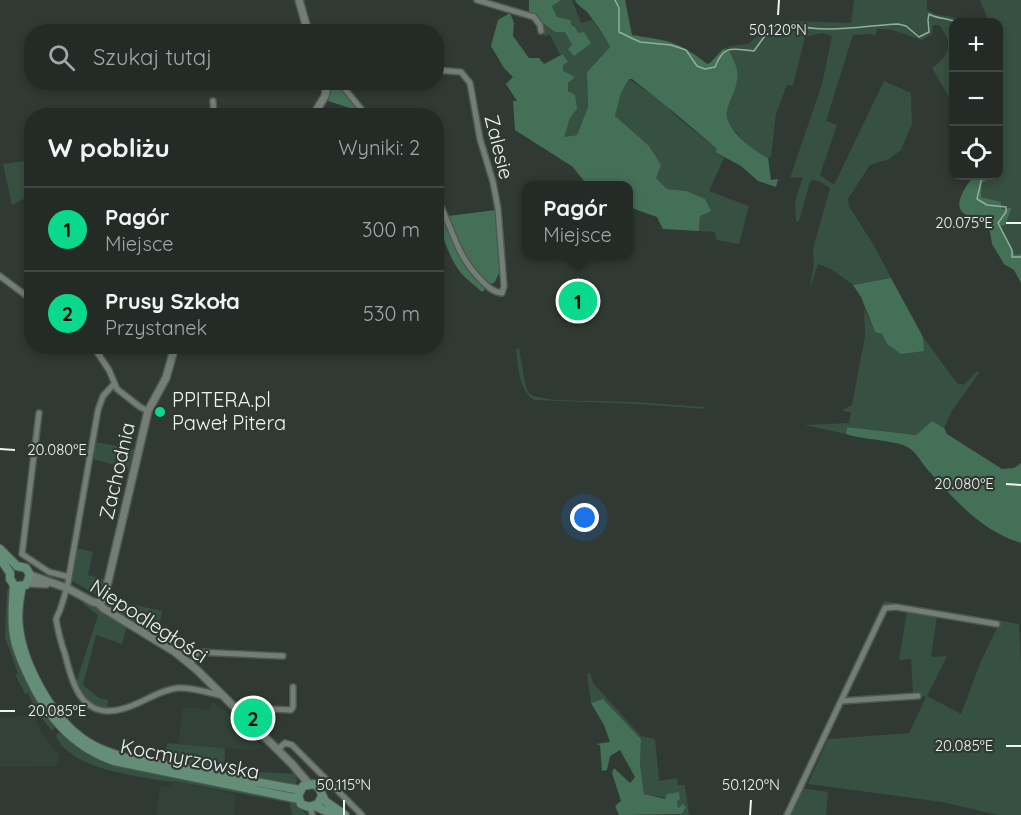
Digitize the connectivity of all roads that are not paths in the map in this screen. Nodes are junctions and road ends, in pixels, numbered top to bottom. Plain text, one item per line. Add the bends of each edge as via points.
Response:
1 (299, 0) edge
2 (477, 0) edge
3 (306, 24) edge
4 (541, 31) dead end
5 (444, 71) edge
6 (327, 90) edge
7 (346, 90) edge
8 (213, 101) dead end
9 (213, 108) edge
10 (318, 108) edge
11 (360, 108) edge
12 (444, 216) edge
13 (0, 276) edge
14 (24, 294) edge
15 (98, 354) edge
16 (173, 354) edge
17 (114, 384) junction
18 (148, 411) junction
19 (39, 413) dead end
20 (0, 549) edge
21 (0, 558) edge
22 (18, 566) junction
23 (10, 573) junction
24 (69, 577) junction
25 (24, 582) junction
26 (66, 588) junction
27 (98, 603) junction
28 (997, 624) dead end
29 (283, 656) dead end
30 (191, 664) junction
31 (293, 687) dead end
32 (222, 693) junction
33 (918, 696) dead end
34 (841, 701) junction
35 (241, 713) junction
36 (277, 750) junction
37 (304, 787) junction
38 (322, 796) junction
39 (299, 799) junction
40 (313, 809) edge
41 (334, 815) edge
42 (345, 815) edge
43 (362, 815) edge
44 (787, 815) edge

1 - 3 street
2 - 4 street via 534,16
5 - 12 street, Zalesie via 461,72 470,83 498,209 502,293 483,282 461,255
6 - 10 street
7 - 11 street
8 - 9 street
13 - 14 street
15 - 17 street
16 - 18 street, Zachodnia via 166,378
17 - 18 street
17 - 24 street via 103,396 98,410
18 - 27 street, Zachodnia via 106,590
19 - 24 street via 21,554 50,572
20 - 22 main road
21 - 23 main road
22 - 23 main road
22 - 25 main road via 26,568
23 - 25 main road via 10,579
24 - 26 street
25 - 26 street, Niepodległości
25 - 37 main road, Kocmyrzowska via 18,618 24,651 49,702 77,735 128,758
25 - 39 main road, Kocmyrzowska via 12,623 18,652 45,708 76,742 114,761
26 - 27 street, Niepodległości
26 - 32 street via 56,619 76,691 88,705 119,710 177,688
27 - 30 street, Niepodległości
28 - 34 street via 887,607
29 - 30 street via 197,652
30 - 32 street, Niepodległości
31 - 35 street via 291,710 250,708
32 - 35 street, Niepodległości
33 - 34 street
34 - 44 street
35 - 36 street, Niepodległości
36 - 37 street, Niepodległości via 298,770
36 - 43 street via 285,743 292,745
37 - 38 main road via 319,788
37 - 39 main road
38 - 40 main road
38 - 42 main road
39 - 40 main road
40 - 41 main road

